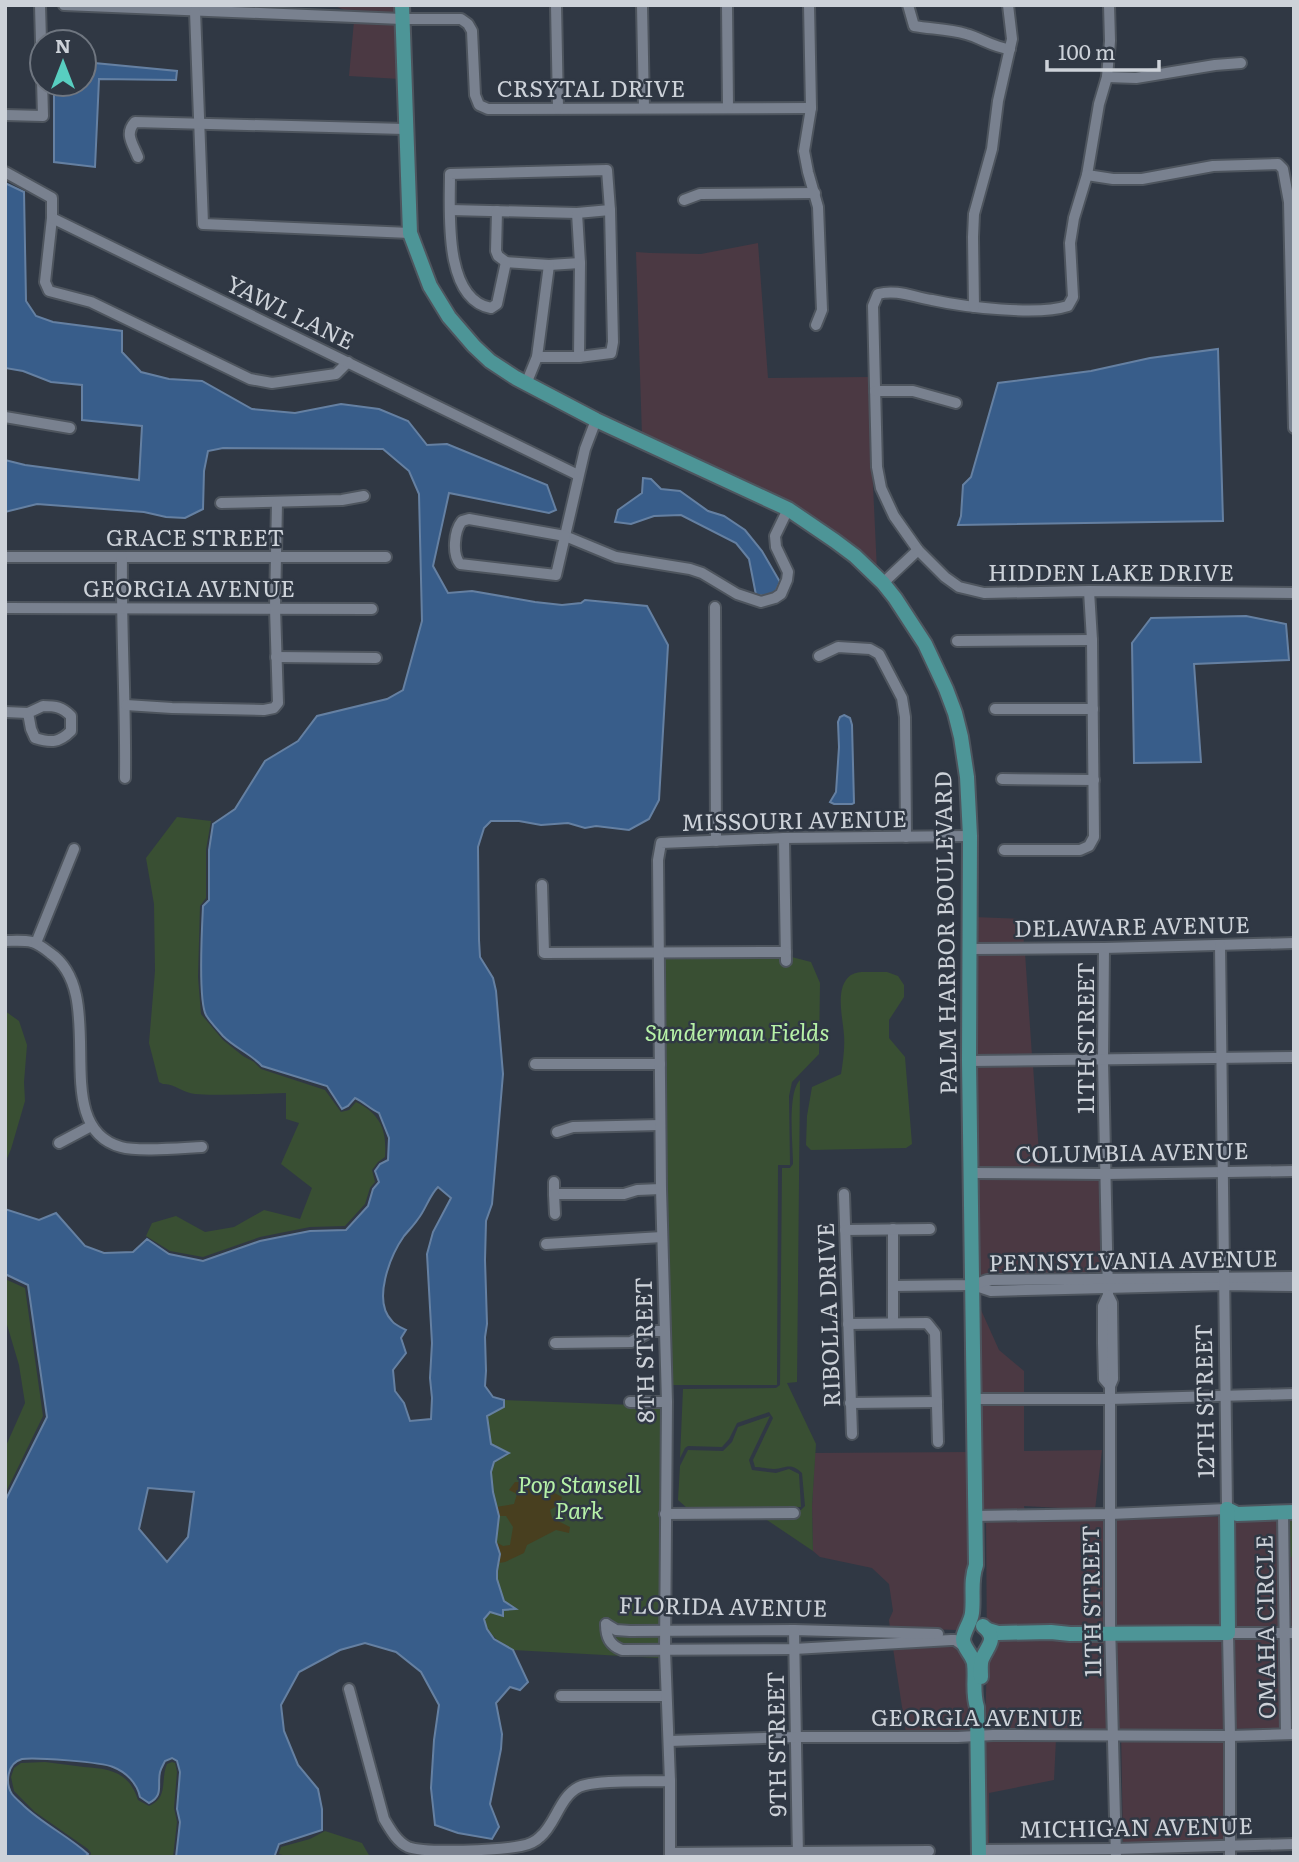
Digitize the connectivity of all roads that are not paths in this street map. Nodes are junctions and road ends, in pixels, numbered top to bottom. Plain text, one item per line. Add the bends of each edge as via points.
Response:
1 (40, 5) edge
2 (64, 5) edge
3 (556, 5) edge
4 (642, 5) edge
5 (726, 5) edge
6 (809, 5) edge
7 (908, 5) edge
8 (1008, 5) edge
9 (1109, 5) edge
10 (195, 10) junction
11 (402, 12) edge
12 (1010, 50) junction
13 (1241, 63) dead end
14 (1107, 77) junction
15 (558, 108) junction
16 (644, 108) junction
17 (728, 108) junction
18 (811, 108) junction
19 (5, 115) edge
20 (198, 123) junction
21 (405, 129) junction
22 (138, 157) dead end
23 (5, 172) edge
24 (1087, 176) junction
25 (815, 193) junction
26 (684, 200) dead end
27 (610, 209) junction
28 (450, 210) junction
29 (496, 211) junction
30 (577, 213) junction
31 (52, 218) junction
32 (410, 233) junction
33 (506, 262) junction
34 (580, 263) junction
35 (549, 265) junction
36 (974, 307) junction
37 (816, 324) dead end
38 (579, 356) junction
39 (537, 357) junction
40 (348, 362) junction
41 (526, 384) junction
42 (875, 391) junction
43 (956, 402) dead end
44 (5, 417) edge
45 (596, 420) junction
46 (70, 428) dead end
47 (1294, 428) edge
48 (578, 475) junction
49 (364, 496) dead end
50 (277, 502) junction
51 (221, 503) dead end
52 (788, 509) junction
53 (565, 536) junction
54 (918, 550) junction
55 (5, 557) edge
56 (122, 557) junction
57 (277, 557) junction
58 (386, 557) dead end
59 (883, 583) junction
60 (1089, 592) junction
61 (1294, 593) edge
62 (715, 607) dead end
63 (5, 608) edge
64 (121, 608) junction
65 (275, 608) junction
66 (372, 609) dead end
67 (1092, 640) junction
68 (957, 641) dead end
69 (819, 656) dead end
70 (276, 657) junction
71 (376, 658) dead end
72 (126, 705) junction
73 (995, 709) dead end
74 (1093, 709) junction
75 (5, 712) edge
76 (28, 713) dead end
77 (125, 778) dead end
78 (1002, 779) dead end
79 (1094, 780) junction
80 (970, 836) junction
81 (906, 837) junction
82 (784, 838) junction
83 (716, 841) junction
84 (661, 843) joint
85 (74, 849) dead end
86 (1004, 850) dead end
87 (542, 884) dead end
88 (5, 941) edge
89 (36, 943) junction
90 (1294, 943) edge
91 (1220, 945) junction
92 (1104, 948) junction
93 (970, 949) junction
94 (659, 952) junction
95 (1294, 1058) edge
96 (1222, 1059) junction
97 (1103, 1060) junction
98 (970, 1061) junction
99 (536, 1064) dead end
100 (660, 1064) junction
101 (660, 1125) junction
102 (92, 1126) junction
103 (557, 1132) dead end
104 (59, 1143) dead end
105 (202, 1147) dead end
106 (1223, 1171) junction
107 (1294, 1171) edge
108 (972, 1173) junction
109 (1106, 1174) junction
110 (661, 1189) junction
111 (844, 1194) dead end
112 (555, 1214) dead end
113 (893, 1229) junction
114 (930, 1229) dead end
115 (845, 1230) junction
116 (662, 1237) junction
117 (546, 1244) dead end
118 (1294, 1276) edge
119 (1224, 1281) junction
120 (973, 1285) junction
121 (893, 1286) junction
122 (1294, 1286) edge
123 (1107, 1287) junction
124 (893, 1322) junction
125 (848, 1324) junction
126 (664, 1331) junction
127 (555, 1343) dead end
128 (1294, 1394) edge
129 (1225, 1396) junction
130 (974, 1399) junction
131 (1110, 1399) junction
132 (631, 1402) dead end
133 (667, 1402) junction
134 (937, 1402) junction
135 (850, 1403) junction
136 (852, 1434) dead end
137 (937, 1442) dead end
138 (1227, 1509) junction
139 (1290, 1509) edge
140 (665, 1514) junction
141 (794, 1514) dead end
142 (1110, 1514) junction
143 (975, 1516) junction
144 (976, 1564) junction
145 (987, 1629) junction
146 (666, 1630) junction
147 (794, 1630) junction
148 (966, 1631) junction
149 (1228, 1633) junction
150 (1289, 1633) edge
151 (1070, 1634) junction
152 (1111, 1634) junction
153 (966, 1648) junction
154 (989, 1648) junction
155 (794, 1649) junction
156 (665, 1651) junction
157 (349, 1689) dead end
158 (561, 1696) dead end
159 (666, 1696) junction
160 (977, 1707) junction
161 (1290, 1734) edge
162 (978, 1735) junction
163 (1113, 1736) junction
164 (1230, 1736) junction
165 (797, 1737) junction
166 (669, 1741) junction
167 (670, 1782) junction
168 (1294, 1844) edge
169 (929, 1851) dead end
170 (1230, 1851) edge
171 (979, 1853) edge
172 (1116, 1853) edge
173 (798, 1854) edge
174 (670, 1855) edge

1 - 19 street via 43,116
2 - 10 street
3 - 15 street
4 - 16 street
5 - 17 street
6 - 18 street
7 - 12 street via 914,26 953,30
8 - 12 street
9 - 14 street
10 - 11 street
10 - 20 street
11 - 15 street, CRSYTAL DRIVE via 461,19 468,24 479,105 488,109
11 - 21 main road
12 - 36 street via 992,149 974,214
13 - 14 street via 1136,78
14 - 24 street
15 - 16 street, CRSYTAL DRIVE
16 - 17 street, CRSYTAL DRIVE
17 - 18 street, CRSYTAL DRIVE
18 - 25 street via 804,151
20 - 21 street
20 - 22 street via 135,122 129,136
20 - 32 street via 203,224
21 - 32 main road
23 - 31 street via 52,198
24 - 36 street via 1070,243 1073,297 1068,306 1057,310
24 - 47 street via 1142,178 1213,166 1278,164 1283,169 1289,202
25 - 26 street via 700,194
25 - 37 street via 822,310
27 - 28 street via 607,170 450,174
27 - 30 street
27 - 38 street via 611,353
28 - 29 street
28 - 33 street via 452,251 460,281 472,300 484,307 497,304
29 - 30 street
29 - 33 street via 496,251
30 - 34 street
31 - 40 street, YAWL LANE
31 - 40 street via 45,282 49,291 91,302 260,382 336,374
32 - 41 main road via 430,286 449,317 490,361
33 - 35 street
34 - 35 street
34 - 38 street
35 - 39 street
36 - 42 street, HIDDEN LAKE DRIVE via 890,291 878,294 873,306
38 - 39 street
39 - 41 street
40 - 48 street, YAWL LANE
41 - 45 main road, PALM HARBOR BOULEVARD
42 - 43 street via 913,391
42 - 54 street, HIDDEN LAKE DRIVE via 881,488
44 - 46 street
45 - 48 street
45 - 52 main road, PALM HARBOR BOULEVARD
48 - 53 street
49 - 50 street
50 - 51 street
50 - 57 street
52 - 53 street via 775,536 787,580 781,594 761,601 690,569 615,557
52 - 59 main road, PALM HARBOR BOULEVARD via 856,556
53 - 53 street via 469,519 457,526 456,560 464,566 556,576
54 - 59 street
54 - 60 street, HIDDEN LAKE DRIVE via 959,587 984,593
55 - 56 street, GRACE STREET
56 - 57 street, GRACE STREET
56 - 64 street
57 - 58 street, GRACE STREET
57 - 65 street
59 - 80 main road, PALM HARBOR BOULEVARD via 925,644 955,713 967,777
60 - 61 street, HIDDEN LAKE DRIVE
60 - 67 street
62 - 83 street
63 - 64 street, GEORGIA AVENUE
64 - 65 street, GEORGIA AVENUE
64 - 72 street
65 - 66 street, GEORGIA AVENUE
65 - 70 street
67 - 68 street
67 - 74 street
69 - 81 street via 838,647 870,649 878,654 902,698
70 - 71 street
70 - 72 street via 278,703 274,708
72 - 77 street
73 - 74 street
74 - 79 street
75 - 76 street
78 - 79 street
79 - 86 street via 1094,837 1086,848
80 - 81 street, MISSOURI AVENUE
80 - 93 main road, PALM HARBOR BOULEVARD
81 - 82 street, MISSOURI AVENUE
82 - 83 street, MISSOURI AVENUE
82 - 94 street via 786,957
83 - 84 street, MISSOURI AVENUE
84 - 94 street, 8TH STREET
85 - 89 street
87 - 94 street via 544,953
88 - 89 street
89 - 102 street via 55,956 75,987 84,1107
90 - 91 street, DELAWARE AVENUE
91 - 92 street, DELAWARE AVENUE
91 - 96 street, 12TH STREET
92 - 93 street, DELAWARE AVENUE
92 - 97 street, 11TH STREET
93 - 98 main road, PALM HARBOR BOULEVARD
94 - 100 street, 8TH STREET
95 - 96 street
96 - 97 street
96 - 106 street, 12TH STREET
97 - 98 street
97 - 109 street, 11TH STREET
98 - 108 main road, PALM HARBOR BOULEVARD
99 - 100 street
100 - 101 street, 8TH STREET
101 - 103 street via 573,1127
101 - 110 street, 8TH STREET
102 - 104 street
102 - 105 street via 122,1148
106 - 107 street, COLUMBIA AVENUE
106 - 109 street, COLUMBIA AVENUE
106 - 119 street, 12TH STREET
108 - 109 street, COLUMBIA AVENUE
108 - 120 main road, PALM HARBOR BOULEVARD
109 - 123 street, 11TH STREET
110 - 112 street via 624,1194 554,1188
110 - 116 street, 8TH STREET
111 - 115 street, RIBOLLA DRIVE
113 - 114 street
113 - 115 street
113 - 121 street
115 - 125 street, RIBOLLA DRIVE
116 - 117 street
116 - 126 street, 8TH STREET
118 - 119 street, PENNSYLVANIA AVENUE
119 - 122 street, PENNSYLVANIA AVENUE
119 - 123 street, PENNSYLVANIA AVENUE
119 - 129 street, 12TH STREET
120 - 121 street, PENNSYLVANIA AVENUE
120 - 123 street, PENNSYLVANIA AVENUE via 991,1291
120 - 130 main road
121 - 124 street
123 - 131 street, 11TH STREET via 1112,1303
124 - 125 street
124 - 134 street via 927,1323 935,1333
125 - 135 street, RIBOLLA DRIVE
126 - 127 street via 652,1331 631,1342
126 - 133 street, 8TH STREET
128 - 129 street
129 - 131 street
129 - 138 street, 12TH STREET
130 - 131 street
130 - 143 main road
131 - 142 street, 11TH STREET
132 - 133 street
133 - 140 street, 8TH STREET
134 - 135 street
134 - 137 street
135 - 136 street, RIBOLLA DRIVE
138 - 139 main road
138 - 142 street
138 - 149 main road, 12TH STREET
139 - 150 street, OMAHA CIRCLE
140 - 141 street
140 - 146 street, 8TH STREET
142 - 143 street
142 - 152 street, 11TH STREET
143 - 144 main road
144 - 145 main road via 981,1615
144 - 148 main road via 972,1615
145 - 148 main road via 977,1625
145 - 151 main road
145 - 154 main road
146 - 147 street, FLORIDA AVENUE
146 - 156 street, 8TH STREET
146 - 156 street, FLORIDA AVENUE via 616,1630 606,1624 612,1646
147 - 148 street, FLORIDA AVENUE
147 - 155 street, 9TH STREET
148 - 153 main road
149 - 150 street
149 - 152 main road
149 - 164 street, 12TH STREET
150 - 161 street, OMAHA CIRCLE
151 - 152 main road
151 - 154 main road via 1005,1640
152 - 163 street, 11TH STREET
153 - 154 main road via 977,1654
153 - 155 street, FLORIDA AVENUE via 951,1640
153 - 160 main road via 974,1663
154 - 160 main road via 981,1662
155 - 156 street, FLORIDA AVENUE
155 - 165 street, 9TH STREET
156 - 159 street, 8TH STREET
157 - 167 street via 384,1819 409,1847 519,1846 545,1833 577,1788 591,1783
158 - 159 street
159 - 166 street, 8TH STREET
160 - 162 main road
161 - 164 street, GEORGIA AVENUE
162 - 163 street, GEORGIA AVENUE
162 - 165 street, GEORGIA AVENUE
162 - 171 main road
163 - 164 street, GEORGIA AVENUE
163 - 172 street, 11TH STREET
164 - 170 street, 12TH STREET
165 - 166 street, GEORGIA AVENUE
165 - 173 street, 9TH STREET
166 - 167 street, 8TH STREET
167 - 174 street, 8TH STREET
168 - 170 street, MICHIGAN AVENUE
169 - 173 street
170 - 172 street, MICHIGAN AVENUE
171 - 172 street, MICHIGAN AVENUE
173 - 174 street

